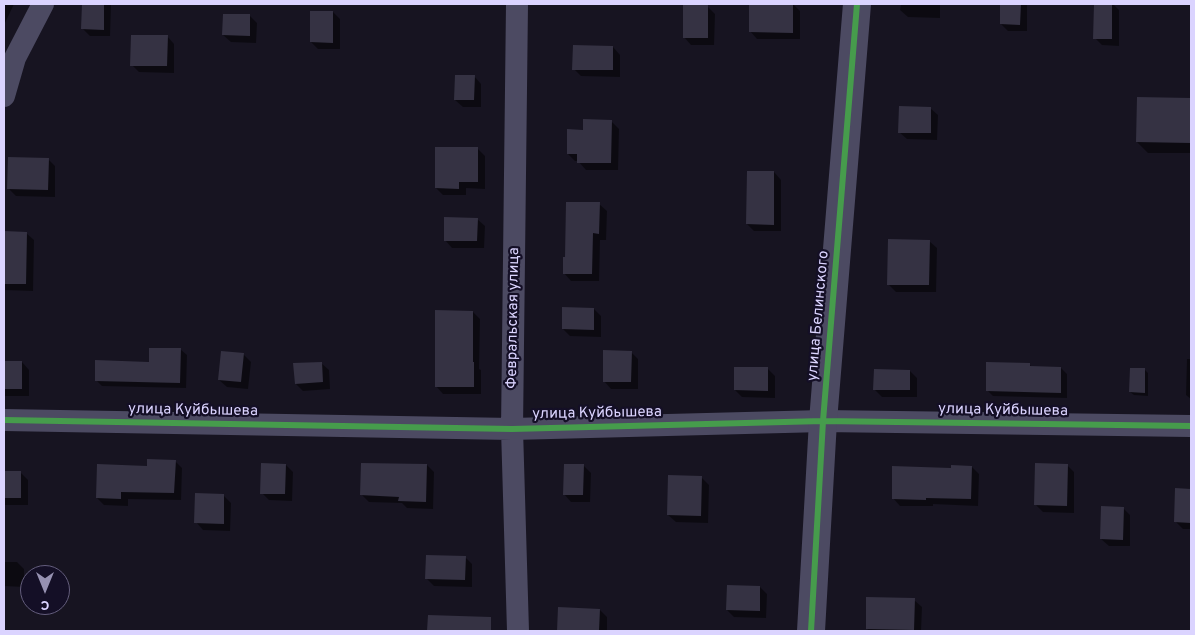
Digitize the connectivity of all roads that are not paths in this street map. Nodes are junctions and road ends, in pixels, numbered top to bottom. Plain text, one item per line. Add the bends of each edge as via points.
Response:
1 (43, 4) edge
2 (517, 4) edge
3 (857, 4) edge
4 (4, 96) edge
5 (4, 420) edge
6 (823, 421) junction
7 (1191, 426) edge
8 (512, 429) junction
9 (518, 631) edge
10 (811, 631) edge

1 - 4 street via 15,58
2 - 8 street, Февральская улица
3 - 6 street, улица Белинского
5 - 8 street, улица Куйбышева
6 - 7 street, улица Куйбышева
6 - 8 street, улица Куйбышева
6 - 10 street, улица Белинского
8 - 9 street, Февральская улица

